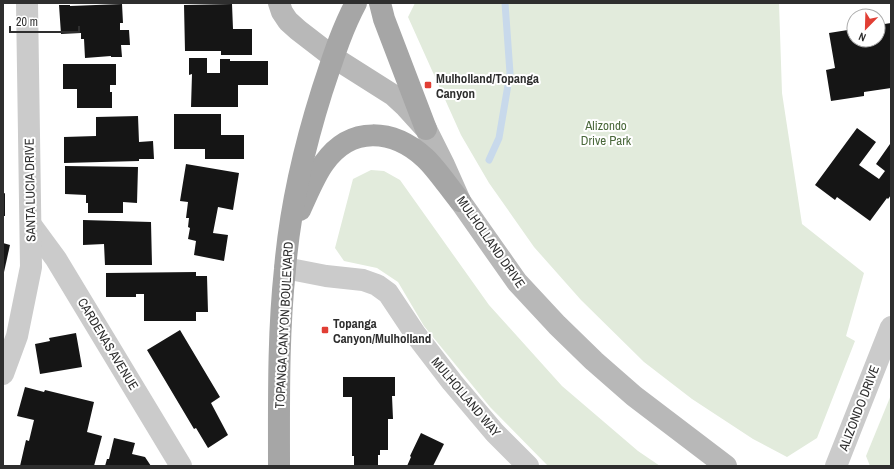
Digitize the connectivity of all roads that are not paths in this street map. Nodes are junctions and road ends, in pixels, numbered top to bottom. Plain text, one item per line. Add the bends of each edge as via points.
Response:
1 (27, 3) edge
2 (279, 3) edge
3 (356, 3) edge
4 (380, 3) edge
5 (333, 57) junction
6 (426, 129) junction
7 (460, 201) junction
8 (31, 225) junction
9 (290, 232) junction
10 (285, 268) junction
11 (891, 327) edge
12 (3, 374) edge
13 (851, 427) junction
14 (181, 466) edge
15 (279, 466) edge
16 (528, 466) edge
17 (726, 466) edge
18 (822, 466) edge
19 (836, 466) edge
20 (843, 466) edge

1 - 8 street, SANTA LUCIA DRIVE
2 - 5 main road, MULHOLLAND DRIVE via 288,22
3 - 5 main road, TOPANGA CANYON BOULEVARD
4 - 6 main road
5 - 6 main road, MULHOLLAND DRIVE via 393,95
5 - 9 main road, TOPANGA CANYON BOULEVARD via 312,122 296,191
6 - 7 main road, MULHOLLAND DRIVE
7 - 9 main road via 426,159 408,145 391,137 360,137 342,144 324,163
7 - 17 main road, MULHOLLAND DRIVE via 517,282 557,325 634,396
8 - 12 street, SANTA LUCIA DRIVE via 31,267 17,336
8 - 14 street, CARDENAS AVENUE via 56,259
9 - 10 main road, TOPANGA CANYON BOULEVARD
10 - 15 main road, TOPANGA CANYON BOULEVARD via 279,376
10 - 16 street, MULHOLLAND WAY via 362,280 377,285 388,293 452,382 495,433
11 - 13 street, ALIZONDO DRIVE
13 - 18 street
13 - 19 street, ALIZONDO DRIVE
13 - 20 street

